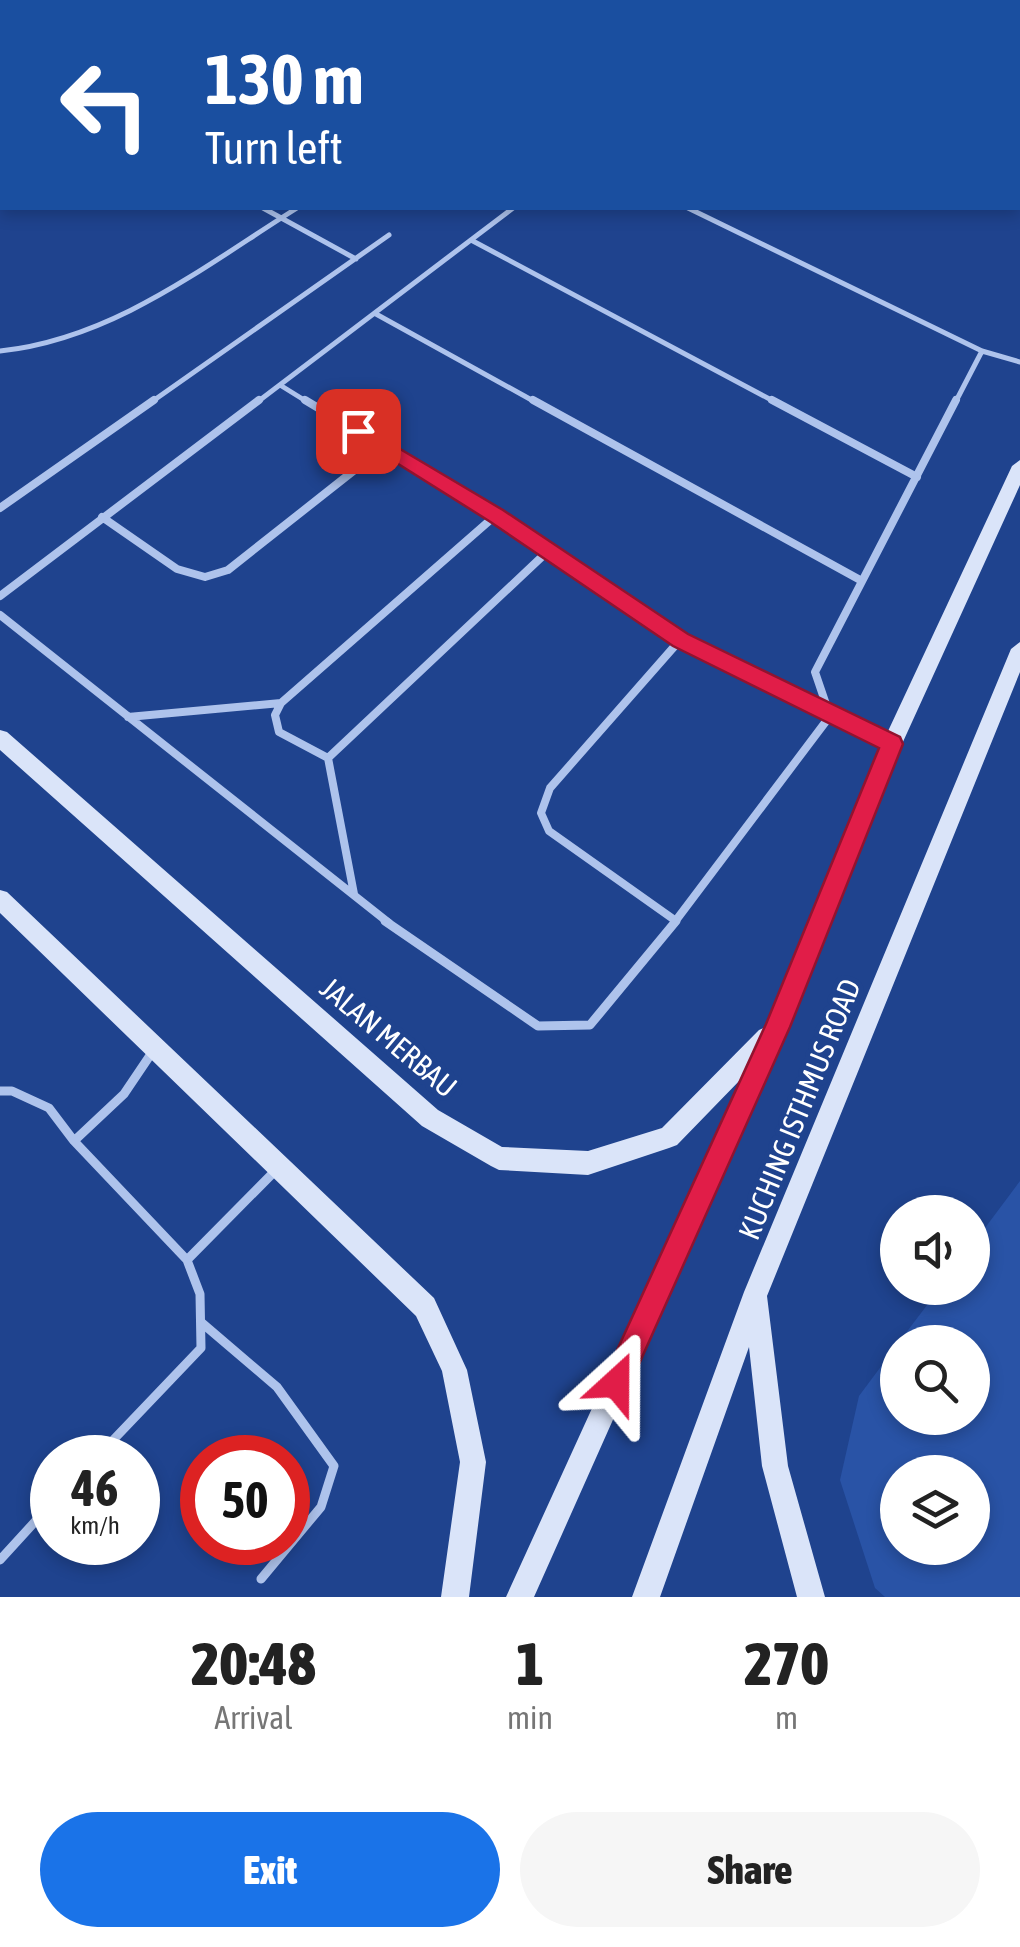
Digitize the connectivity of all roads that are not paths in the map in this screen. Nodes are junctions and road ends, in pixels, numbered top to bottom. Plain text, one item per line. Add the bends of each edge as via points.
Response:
1 (267, 210) edge
2 (293, 210) edge
3 (510, 210) edge
4 (692, 210) edge
5 (281, 217) junction
6 (389, 235) dead end
7 (470, 240) junction
8 (356, 259) junction
9 (376, 314) junction
10 (982, 351) junction
11 (0, 352) edge
12 (1020, 362) edge
13 (280, 385) junction
14 (384, 446) junction
15 (1020, 466) edge
16 (916, 477) junction
17 (0, 508) edge
18 (496, 516) junction
19 (102, 517) junction
20 (548, 551) junction
21 (862, 581) junction
22 (0, 596) edge
23 (0, 616) edge
24 (680, 640) junction
25 (1020, 650) edge
26 (282, 702) junction
27 (128, 716) junction
28 (830, 716) junction
29 (0, 738) edge
30 (892, 744) junction
31 (328, 758) junction
32 (354, 894) junction
33 (0, 899) edge
34 (676, 921) junction
35 (777, 1027) junction
36 (157, 1046) junction
37 (0, 1092) edge
38 (74, 1141) junction
39 (278, 1168) junction
40 (187, 1260) junction
41 (756, 1292) junction
42 (202, 1323) junction
43 (118, 1435) edge
44 (30, 1527) edge
45 (0, 1560) edge
46 (261, 1579) dead end
47 (455, 1597) edge
48 (520, 1597) edge
49 (646, 1597) edge
50 (811, 1597) edge

1 - 5 lane
2 - 5 lane
3 - 7 lane
4 - 10 lane
5 - 8 lane
5 - 11 lane via 196,273 77,337
6 - 8 lane
7 - 9 lane
7 - 16 lane
8 - 17 lane
9 - 13 lane
9 - 21 lane
10 - 12 lane
10 - 16 lane
13 - 14 lane
13 - 19 lane
14 - 18 lane
14 - 19 lane via 228,570 206,577 177,568
15 - 30 main road, KUCHING ISTHMUS ROAD
16 - 21 lane
18 - 20 lane
18 - 26 lane
19 - 22 lane
20 - 24 lane
20 - 31 lane
21 - 28 lane via 815,672
23 - 27 lane
24 - 28 lane
24 - 34 lane via 550,788 541,813 548,831
25 - 41 main road, KUCHING ISTHMUS ROAD
26 - 27 lane
26 - 31 lane via 275,715 279,732
27 - 32 lane
28 - 30 lane
28 - 34 lane
29 - 35 main road, JALAN MERBAU via 430,1118 498,1158 588,1163 669,1137
30 - 35 main road, KUCHING ISTHMUS ROAD
31 - 32 lane
32 - 34 lane via 538,1026 590,1025
33 - 36 main road
35 - 48 main road, KUCHING ISTHMUS ROAD
36 - 38 lane via 124,1094
36 - 39 main road
37 - 38 lane via 48,1108
38 - 40 lane
39 - 40 lane
39 - 47 main road via 425,1307 454,1370 473,1462
40 - 42 lane
41 - 49 main road, KUCHING ISTHMUS ROAD
41 - 50 main road via 775,1466
42 - 43 lane via 201,1348
42 - 46 lane via 277,1388 334,1466 321,1507
44 - 45 lane

